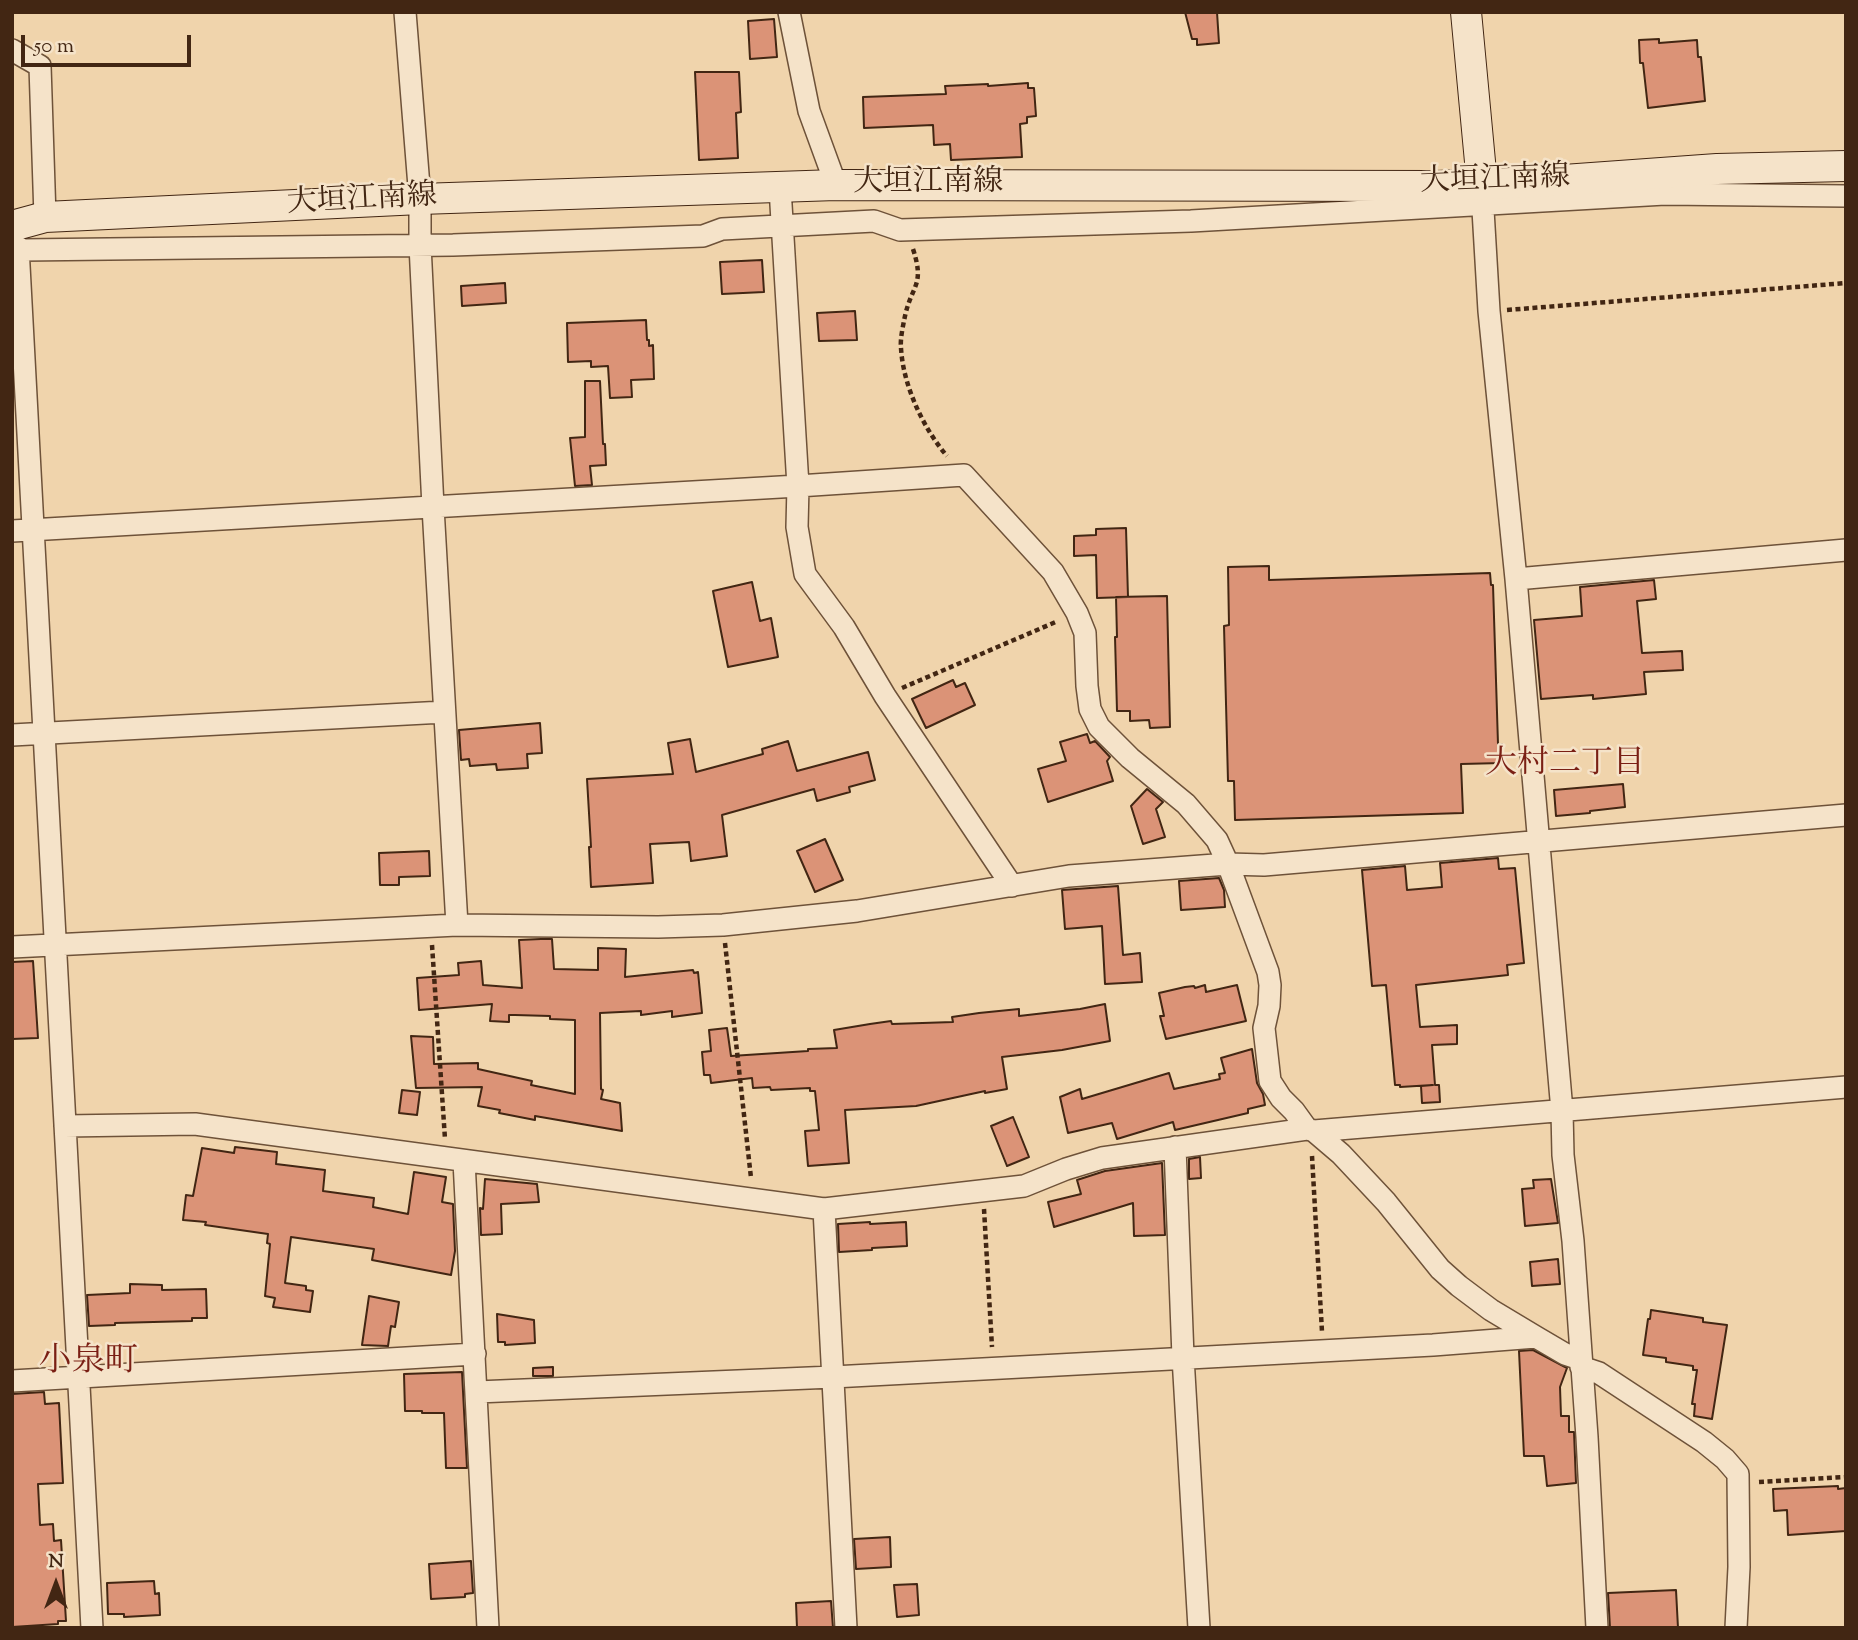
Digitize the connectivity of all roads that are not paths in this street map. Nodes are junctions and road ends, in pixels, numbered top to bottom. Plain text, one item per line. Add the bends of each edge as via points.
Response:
1 (405, 12) edge
2 (789, 12) edge
3 (1466, 12) edge
4 (12, 50) edge
5 (1846, 166) edge
6 (836, 185) junction
7 (780, 188) junction
8 (1483, 194) junction
9 (1846, 196) edge
10 (420, 199) junction
11 (44, 217) junction
12 (783, 226) junction
13 (14, 239) edge
14 (420, 245) junction
15 (18, 333) edge
16 (798, 486) junction
17 (433, 508) junction
18 (22, 530) edge
19 (1846, 550) edge
20 (1516, 579) junction
21 (444, 712) junction
22 (43, 733) junction
23 (12, 735) edge
24 (1846, 815) edge
25 (1538, 841) junction
26 (1228, 864) junction
27 (1012, 886) junction
28 (457, 925) junction
29 (56, 945) junction
30 (12, 947) edge
31 (1846, 1087) edge
32 (1562, 1111) junction
33 (65, 1126) junction
34 (1311, 1130) junction
35 (1175, 1147) junction
36 (454, 1159) junction
37 (824, 1209) junction
38 (1536, 1337) junction
39 (475, 1354) junction
40 (1183, 1357) junction
41 (1581, 1363) junction
42 (833, 1377) junction
43 (78, 1378) junction
44 (12, 1381) edge
45 (477, 1392) junction
46 (92, 1628) edge
47 (488, 1628) edge
48 (846, 1628) edge
49 (1199, 1628) edge
50 (1597, 1628) edge
51 (1737, 1628) edge

1 - 10 street
2 - 6 street via 809,111
3 - 8 main road
4 - 11 street via 40,65
5 - 8 main road, 大垣江南線 via 1717,169 1536,182
6 - 7 main road, 大垣江南線
6 - 8 main road, 大垣江南線 via 1436,186
7 - 10 main road, 大垣江南線
7 - 12 street
8 - 9 street
8 - 12 street via 1191,221 908,230 874,221
8 - 20 street via 1489,311
10 - 11 main road, 大垣江南線
10 - 14 street
11 - 13 main road, 大垣江南線
12 - 14 street via 722,229 703,236
12 - 16 street
13 - 14 street via 23,250
13 - 15 street
14 - 17 street
15 - 18 street
16 - 17 street
16 - 26 street via 964,475 1053,572 1077,613 1086,633 1090,709 1099,727 1186,804 1217,839
16 - 27 street via 797,527 804,574 844,627
17 - 18 street
17 - 21 street
18 - 22 street
19 - 20 street
20 - 25 street
21 - 22 street
21 - 28 street
22 - 23 street
22 - 29 street
24 - 25 street
25 - 26 street via 1264,865
25 - 32 street
26 - 27 street via 1069,876
26 - 34 street via 1268,972 1264,1028 1270,1081
27 - 28 street via 857,911 723,925
28 - 29 street
29 - 30 street
29 - 33 street
31 - 32 street
32 - 34 street
32 - 41 street
33 - 36 street via 195,1124
33 - 43 street
34 - 35 street
34 - 38 street via 1386,1202 1440,1269 1491,1310
35 - 37 street via 1102,1158 1024,1186
35 - 40 street
36 - 37 street
36 - 39 street
37 - 42 street
38 - 40 street
38 - 41 street
39 - 43 street
39 - 45 street
40 - 42 street
40 - 49 street
41 - 50 street
41 - 51 street via 1704,1442 1738,1474
42 - 45 street
42 - 48 street
43 - 44 street
43 - 46 street
45 - 47 street

